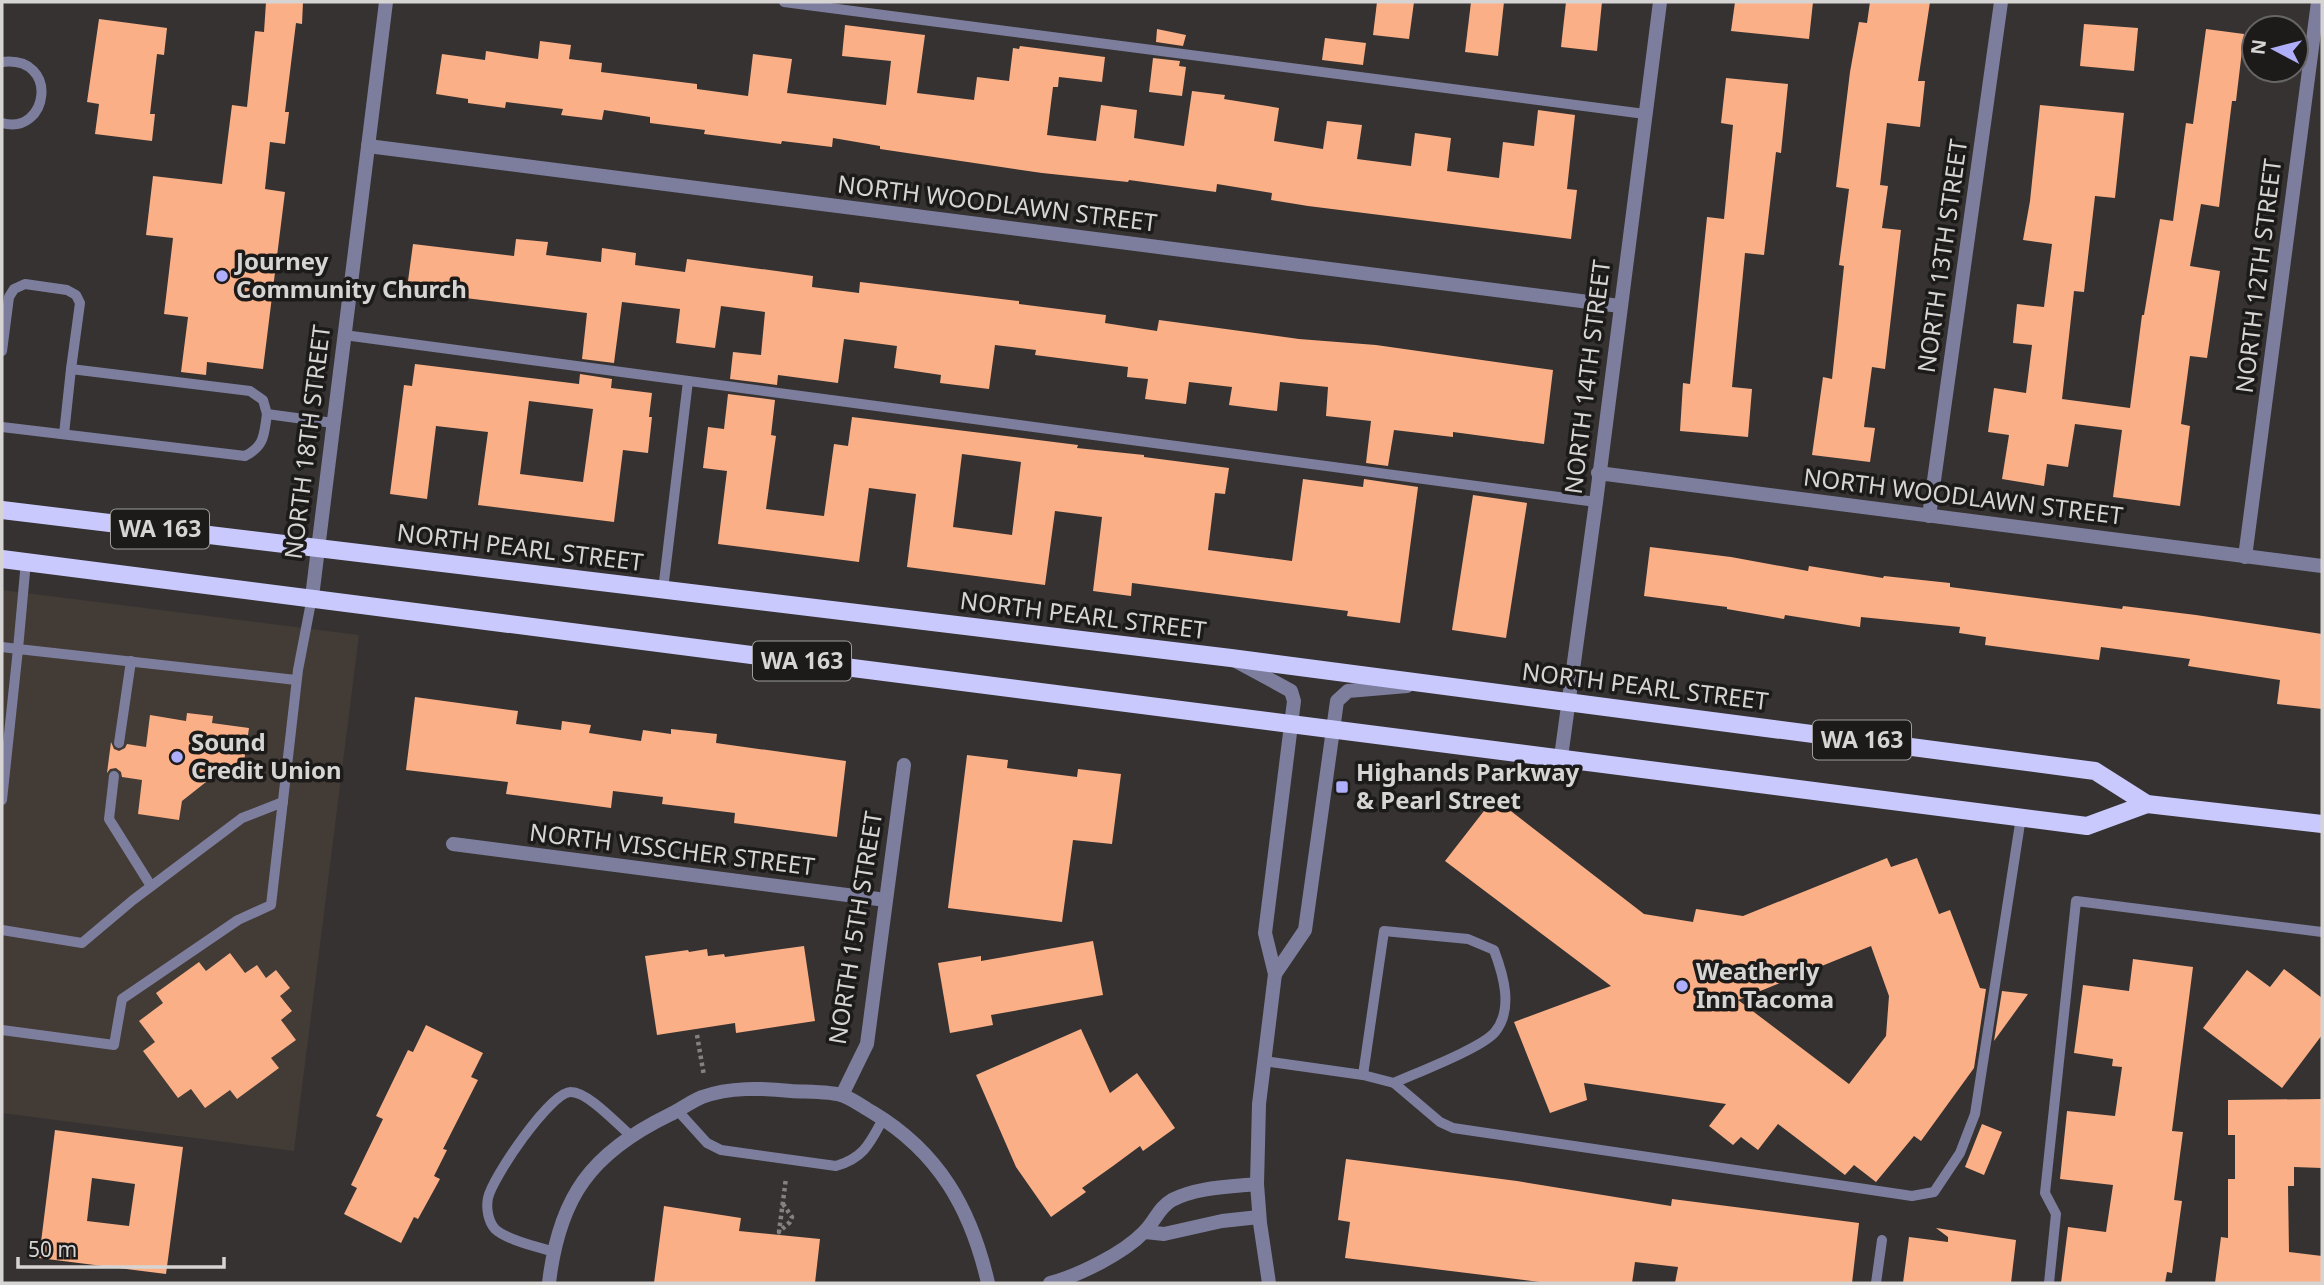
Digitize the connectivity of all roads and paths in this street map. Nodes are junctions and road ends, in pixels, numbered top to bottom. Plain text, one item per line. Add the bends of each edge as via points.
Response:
1 (386, 2) edge
2 (784, 2) edge
3 (1660, 2) edge
4 (2001, 2) edge
5 (2318, 2) edge
6 (2, 62) edge
7 (1645, 114) junction
8 (2, 123) edge
9 (368, 146) junction
10 (1620, 306) junction
11 (344, 335) junction
12 (2, 351) edge
13 (71, 369) junction
14 (688, 381) junction
15 (267, 414) junction
16 (333, 423) junction
17 (2, 427) edge
18 (64, 434) junction
19 (1598, 473) junction
20 (1596, 502) junction
21 (2, 510) edge
22 (1929, 516) junction
23 (318, 548) junction
24 (2245, 557) junction
25 (2, 559) edge
26 (26, 561) junction
27 (2322, 566) edge
28 (663, 590) junction
29 (312, 597) junction
30 (2, 647) edge
31 (18, 649) junction
32 (1231, 658) junction
33 (131, 661) junction
34 (296, 680) junction
35 (1424, 685) junction
36 (1569, 701) junction
37 (1292, 724) junction
38 (1333, 730) junction
39 (119, 743) dead end
40 (1561, 757) junction
41 (904, 765) dead end
42 (114, 776) dead end
43 (2, 800) edge
44 (283, 802) junction
45 (2147, 804) junction
46 (2021, 817) junction
47 (2322, 824) edge
48 (453, 844) dead end
49 (151, 886) junction
50 (886, 900) junction
51 (2, 930) edge
52 (2322, 933) edge
53 (1275, 974) junction
54 (2, 1030) edge
55 (697, 1035) dead end
56 (1264, 1061) junction
57 (1363, 1075) junction
58 (1394, 1083) junction
59 (842, 1095) junction
60 (709, 1096) junction
61 (678, 1111) junction
62 (883, 1119) junction
63 (630, 1136) junction
64 (788, 1159) junction
65 (1257, 1184) junction
66 (783, 1204) junction
67 (1259, 1217) junction
68 (1145, 1231) junction
69 (1882, 1240) dead end
70 (554, 1252) junction
71 (549, 1283) edge
72 (988, 1283) edge
73 (1050, 1283) edge
74 (1269, 1283) edge
75 (1876, 1283) edge
76 (2049, 1283) edge

1 - 9 street, NORTH 18TH STREET
2 - 7 lane
3 - 7 street, NORTH 14TH STREET
4 - 22 street, NORTH 13TH STREET
5 - 24 street, NORTH 12TH STREET
6 - 8 lane via 13,61 33,70 42,90 37,111 29,119
7 - 10 street, NORTH 14TH STREET
9 - 10 street, NORTH WOODLAWN STREET
9 - 11 street, NORTH 18TH STREET
10 - 19 street, NORTH 14TH STREET
11 - 14 lane
11 - 16 street, NORTH 18TH STREET
12 - 13 lane via 14,289 24,284 67,290 80,303
13 - 15 lane via 250,391 263,400
13 - 18 lane
14 - 20 lane
14 - 28 lane
15 - 16 lane
15 - 18 lane via 257,450 245,456
16 - 23 street, NORTH 18TH STREET
17 - 18 lane
19 - 20 street, NORTH 14TH STREET
19 - 22 street, NORTH WOODLAWN STREET
20 - 36 street, NORTH 14TH STREET
21 - 23 main road, NORTH PEARL STREET / WA 163
22 - 24 street, NORTH WOODLAWN STREET
23 - 28 main road, NORTH PEARL STREET / WA 163
23 - 29 street, NORTH 18TH STREET
24 - 27 street, NORTH WOODLAWN STREET
25 - 26 main road, NORTH PEARL STREET / WA 163
26 - 29 main road, NORTH PEARL STREET / WA 163
26 - 31 lane
28 - 32 main road, NORTH PEARL STREET / WA 163
29 - 34 lane
29 - 37 main road, NORTH PEARL STREET / WA 163
30 - 31 lane
31 - 33 lane
31 - 43 lane
32 - 35 main road, NORTH PEARL STREET / WA 163
32 - 37 street via 1291,691
33 - 34 lane
33 - 39 lane
34 - 44 lane
35 - 36 main road, NORTH PEARL STREET / WA 163
35 - 38 street via 1348,691 1337,701
36 - 40 street, NORTH 14TH STREET
36 - 45 main road, NORTH PEARL STREET / WA 163 via 2095,771
37 - 38 main road, NORTH PEARL STREET / WA 163
37 - 53 street via 1265,933
38 - 40 main road, NORTH PEARL STREET / WA 163
38 - 53 street via 1305,930
40 - 46 main road, NORTH PEARL STREET / WA 163
41 - 50 street, NORTH 15TH STREET
42 - 49 lane via 109,819
44 - 49 lane via 243,818
44 - 54 lane via 271,905 238,920 122,999 114,1045
45 - 46 main road, NORTH PEARL STREET / WA 163 via 2087,826
45 - 47 main road, NORTH PEARL STREET / WA 163
46 - 58 lane via 1975,1114 1960,1153 1934,1192 1912,1196 1453,1128
48 - 50 street, NORTH VISSCHER STREET
49 - 51 lane via 82,943
50 - 59 street, NORTH 15TH STREET via 867,1044
52 - 76 lane via 2076,901 2045,1193 2056,1214
53 - 56 street
55 - 60 path
56 - 57 lane
56 - 65 street
57 - 58 lane
57 - 58 lane via 1384,931 1468,939 1494,950 1505,979 1504,1011 1496,1032 1480,1044
59 - 60 street via 752,1088
59 - 62 street
60 - 61 street
61 - 63 street
61 - 64 lane via 708,1143 721,1150
62 - 64 lane via 865,1150 851,1162 836,1166
62 - 72 street via 921,1148 938,1168 974,1236
63 - 70 street via 579,1185
63 - 70 lane via 589,1099 575,1091 565,1092 523,1138 495,1180 487,1210 495,1229
64 - 66 path
65 - 67 street
65 - 68 street via 1189,1193 1157,1212
66 - 66 path via 781,1218 779,1232 792,1217
67 - 68 street via 1164,1234
67 - 74 street
68 - 73 street via 1084,1270
69 - 75 lane
70 - 71 street

